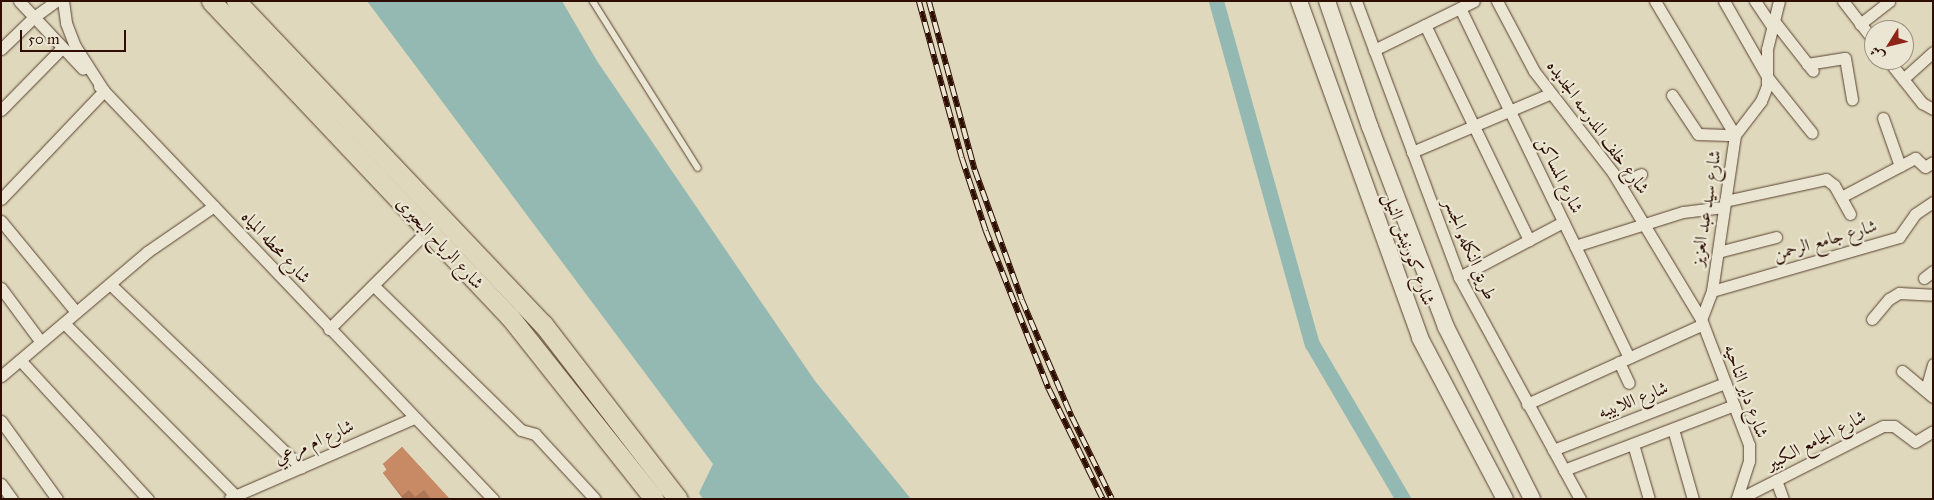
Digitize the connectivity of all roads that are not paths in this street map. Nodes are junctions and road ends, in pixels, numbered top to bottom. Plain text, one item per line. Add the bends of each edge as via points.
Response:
1 (19, 1) edge
2 (56, 1) edge
3 (63, 1) edge
4 (210, 1) edge
5 (236, 1) edge
6 (593, 1) edge
7 (1299, 1) edge
8 (1327, 1) edge
9 (1474, 1) edge
10 (1497, 1) edge
11 (1655, 1) edge
12 (1724, 1) edge
13 (1755, 1) edge
14 (1779, 1) edge
15 (1843, 1) edge
16 (1889, 1) edge
17 (1359, 3) edge
18 (1460, 8) junction
19 (34, 17) junction
20 (1773, 24) junction
21 (1860, 24) junction
22 (1425, 25) junction
23 (1864, 29) edge
24 (62, 48) junction
25 (1, 49) edge
26 (1374, 50) junction
27 (1933, 52) edge
28 (1896, 70) edge
29 (1768, 78) junction
30 (1903, 79) junction
31 (104, 91) junction
32 (1549, 94) junction
33 (1672, 95) dead end
34 (1852, 99) dead end
35 (1933, 108) edge
36 (1, 110) edge
37 (1509, 110) junction
38 (1883, 118) dead end
39 (1473, 127) junction
40 (1812, 133) dead end
41 (1735, 135) junction
42 (1412, 152) junction
43 (1933, 162) edge
44 (1900, 166) junction
45 (698, 168) dead end
46 (1641, 174) dead end
47 (1620, 182) junction
48 (1841, 197) junction
49 (1, 199) edge
50 (1933, 202) edge
51 (1725, 204) junction
52 (214, 206) junction
53 (1850, 214) dead end
54 (1, 222) edge
55 (1563, 222) junction
56 (1644, 223) junction
57 (428, 230) junction
58 (1776, 237) dead end
59 (1530, 240) junction
60 (1575, 246) junction
61 (1718, 252) junction
62 (1459, 277) junction
63 (110, 284) junction
64 (373, 285) junction
65 (1, 288) edge
66 (1712, 291) junction
67 (1933, 295) edge
68 (76, 312) junction
69 (1872, 319) dead end
70 (1702, 322) junction
71 (64, 323) junction
72 (329, 329) junction
73 (40, 342) junction
74 (1624, 359) junction
75 (20, 360) junction
76 (1933, 364) edge
77 (1902, 371) dead end
78 (1, 376) edge
79 (1629, 383) dead end
80 (1725, 383) junction
81 (1929, 393) edge
82 (1527, 404) junction
83 (1734, 405) junction
84 (414, 418) junction
85 (1, 421) edge
86 (1673, 428) junction
87 (1933, 431) edge
88 (1632, 444) junction
89 (1553, 450) junction
90 (302, 467) junction
91 (1564, 470) junction
92 (1776, 480) junction
93 (1, 484) edge
94 (232, 497) edge
95 (12, 499) edge
96 (57, 499) edge
97 (148, 499) edge
98 (493, 499) edge
99 (594, 499) edge
100 (654, 499) edge
101 (678, 499) edge
102 (1505, 499) edge
103 (1532, 499) edge
104 (1580, 499) edge
105 (1649, 499) edge
106 (1693, 499) edge
107 (1738, 499) edge
108 (1783, 499) edge

1 - 19 street
2 - 19 street
3 - 31 street, شارع محطه المياه via 66,23 75,46
4 - 57 main road, شارع الرياح البحيرى
5 - 101 main road, شارع الرياح البحيرى via 543,324
6 - 45 lane
7 - 102 main road, شارع كورنيش النيل via 1420,338
8 - 103 main road, شارع كورنيش النيل via 1370,127 1446,328
9 - 18 street
10 - 32 street, شارع خلف المدرسه الجديده
11 - 41 street, شارع سيد عبد العزيز
12 - 29 street
13 - 20 street
14 - 20 street
15 - 21 street
16 - 21 street
17 - 26 street, طريق النكله, الجسر
18 - 22 street
18 - 37 street, شارع المساكن
19 - 24 street
19 - 25 street
20 - 29 street via 1767,49
20 - 34 street via 1810,68 1844,58
21 - 23 street
22 - 26 street
22 - 39 street
24 - 31 street
24 - 36 street
26 - 42 street, طريق النكله, الجسر
27 - 30 street
28 - 30 street
29 - 40 street
29 - 41 street via 1761,101
30 - 35 street via 1925,106
31 - 49 street
31 - 52 street, شارع محطه المياه
32 - 37 street
32 - 47 street, شارع خلف المدرسه الجديده
33 - 41 street via 1698,134
37 - 39 street
37 - 55 street, شارع المساكن
38 - 44 street
39 - 42 street
39 - 59 street
41 - 51 street, شارع سيد عبد العزيز
42 - 62 street, طريق النكله, الجسر
43 - 44 street via 1923,166 1916,158
44 - 48 street
46 - 47 street
47 - 56 street, شارع خلف المدرسه الجديده
48 - 51 street via 1832,182 1822,178
48 - 53 street
50 - 66 street, شارع جامع الرحمن via 1915,214 1899,237
51 - 56 street
51 - 61 street, شارع سيد عبد العزيز
52 - 63 street via 148,252
52 - 72 street, شارع محطه المياه
54 - 68 street
55 - 59 street
55 - 60 street, شارع المساكن
56 - 60 street
56 - 70 street, شارع خلف المدرسه الجديده
57 - 64 street
57 - 100 main road, شارع الرياح البحيرى via 532,342
58 - 61 street
59 - 62 street
60 - 74 street, شارع المساكن
61 - 66 street, شارع سيد عبد العزيز
62 - 82 street, طريق النكله, الجسر
63 - 68 street
63 - 90 street
64 - 72 street
64 - 99 street via 521,430 535,434
65 - 73 street
66 - 70 street, شارع سيد عبد العزيز
67 - 69 street via 1899,293 1888,299
68 - 71 street
70 - 74 street
70 - 80 street, شارع داير الناحيه
71 - 73 street
71 - 94 street
72 - 84 street, شارع محطه المياه
73 - 75 street
74 - 79 street, شارع المساكن
74 - 82 street
75 - 78 street
75 - 97 street
76 - 81 street
77 - 81 street
80 - 83 street, شارع داير الناحيه
80 - 89 street, شارع اللابيبه
82 - 89 street, طريق النكله, الجسر
83 - 86 street
83 - 107 street, شارع داير الناحيه via 1750,454
84 - 90 street, شارع ام مرعي
84 - 98 street, شارع محطه المياه
85 - 96 street
86 - 88 street
86 - 106 street
87 - 92 street, شارع الجامع الكبير via 1915,442 1894,426 1883,426
88 - 91 street
88 - 105 street
89 - 91 street, طريق النكله, الجسر
90 - 94 street, شارع ام مرعي
91 - 104 street, طريق النكله, الجسر
92 - 107 street, شارع الجامع الكبير
92 - 108 street
93 - 95 street

